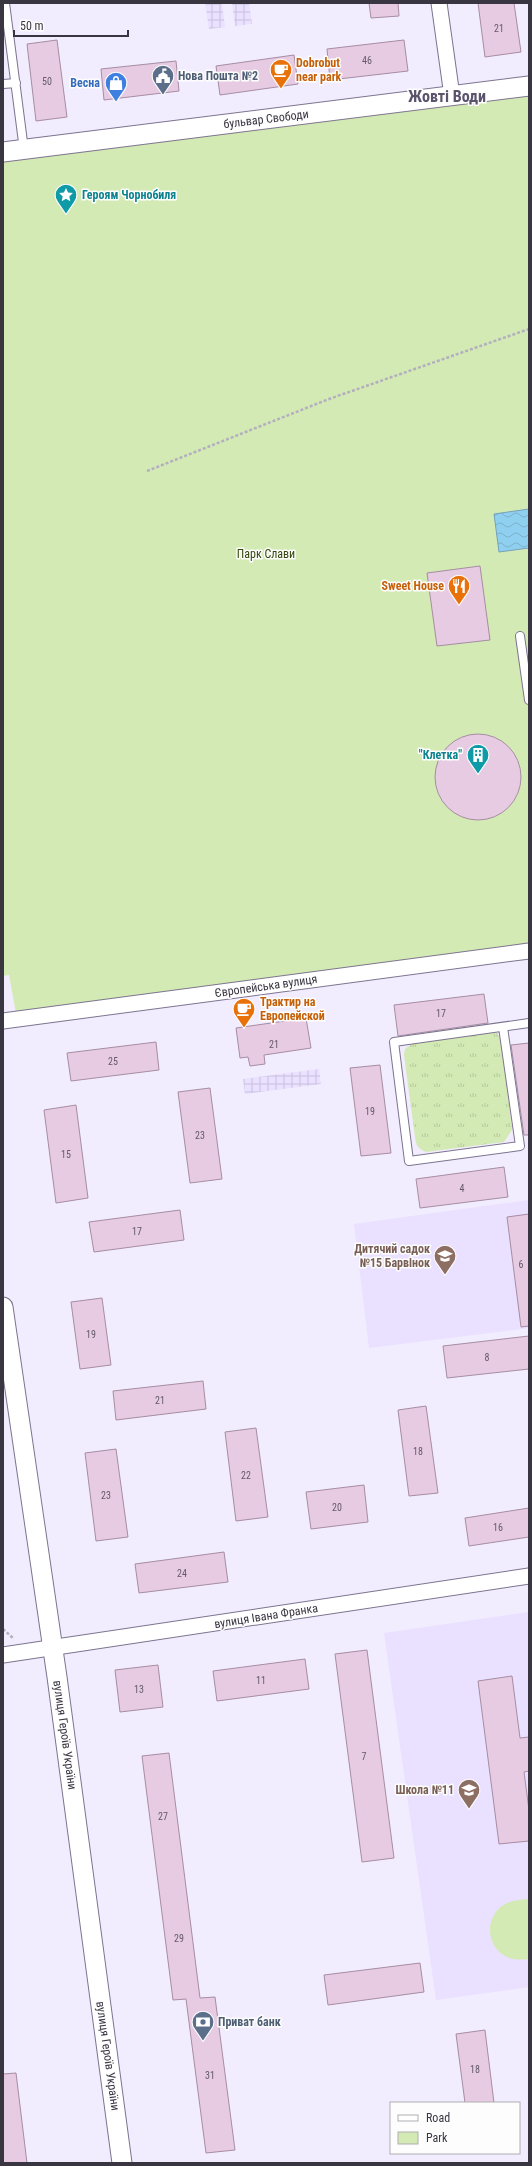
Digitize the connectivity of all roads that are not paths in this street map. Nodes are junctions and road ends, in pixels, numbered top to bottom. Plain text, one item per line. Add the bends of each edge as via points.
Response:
1 (5, 3) edge
2 (439, 3) edge
3 (16, 83) junction
4 (3, 84) edge
5 (529, 86) edge
6 (452, 96) junction
7 (24, 150) junction
8 (3, 152) edge
9 (520, 636) dead end
10 (529, 700) edge
11 (529, 951) edge
12 (3, 1021) edge
13 (529, 1023) edge
14 (503, 1027) junction
15 (3, 1307) edge
16 (529, 1576) edge
17 (52, 1649) junction
18 (3, 1656) edge
19 (122, 2163) edge

1 - 3 lane
2 - 6 street
3 - 4 lane
3 - 7 lane
5 - 6 street, бульвар Свободи
6 - 7 street, бульвар Свободи
7 - 8 street, бульвар Свободи
9 - 10 lane
11 - 12 street, Європейська вулиця
13 - 14 lane
14 - 14 lane via 394,1042 409,1161 520,1146
15 - 17 street, вулиця Героїв України
16 - 17 street, вулиця Івана Франка
17 - 18 street, вулиця Івана Франка
17 - 19 street, вулиця Героїв України

